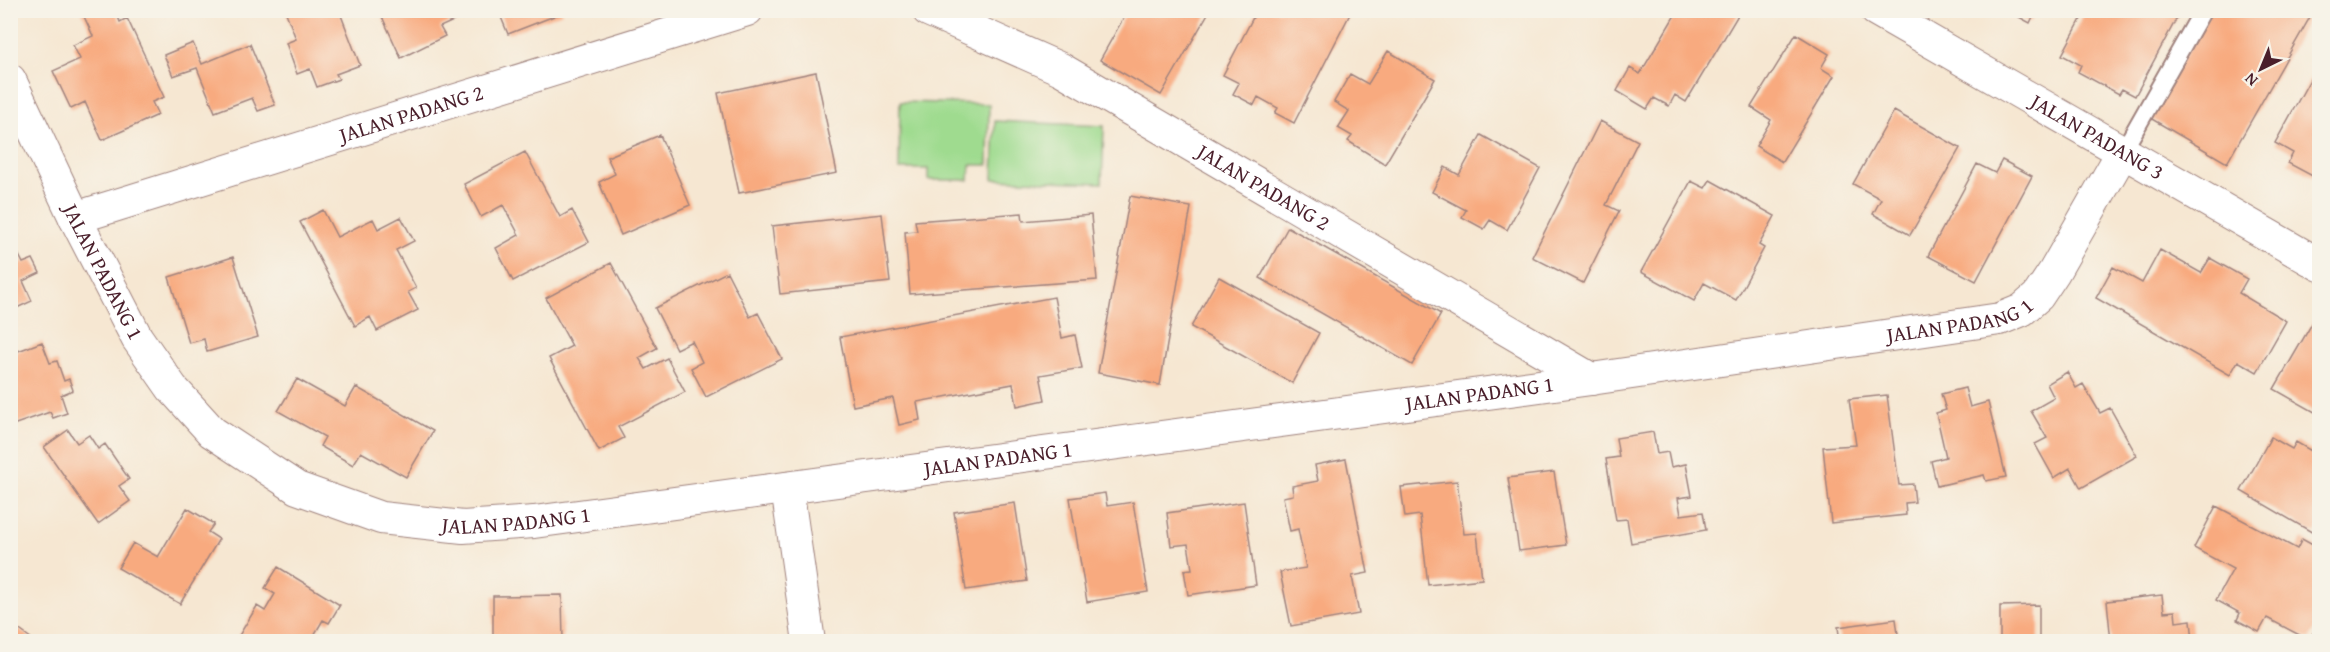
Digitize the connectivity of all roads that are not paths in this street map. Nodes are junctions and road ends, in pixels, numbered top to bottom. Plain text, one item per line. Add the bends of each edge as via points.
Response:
1 (747, 10) edge
2 (928, 10) edge
3 (1876, 10) edge
4 (2203, 10) edge
5 (985, 22) edge
6 (10, 80) edge
7 (2122, 153) junction
8 (75, 218) junction
9 (2319, 265) edge
10 (1591, 379) junction
11 (787, 488) junction
12 (809, 642) edge

1 - 8 street, JALAN PADANG 2
2 - 5 street, JALAN PADANG 2
3 - 7 street, JALAN PADANG 3
4 - 7 lane
5 - 10 street, JALAN PADANG 2
6 - 8 street, JALAN PADANG 1
7 - 9 street, JALAN PADANG 3
7 - 10 street, JALAN PADANG 1 via 2054,272 2038,296 2022,310 2000,319
8 - 11 street, JALAN PADANG 1 via 137,338 172,388 212,432 297,488 381,518 463,527 534,522
10 - 11 street, JALAN PADANG 1
11 - 12 street

